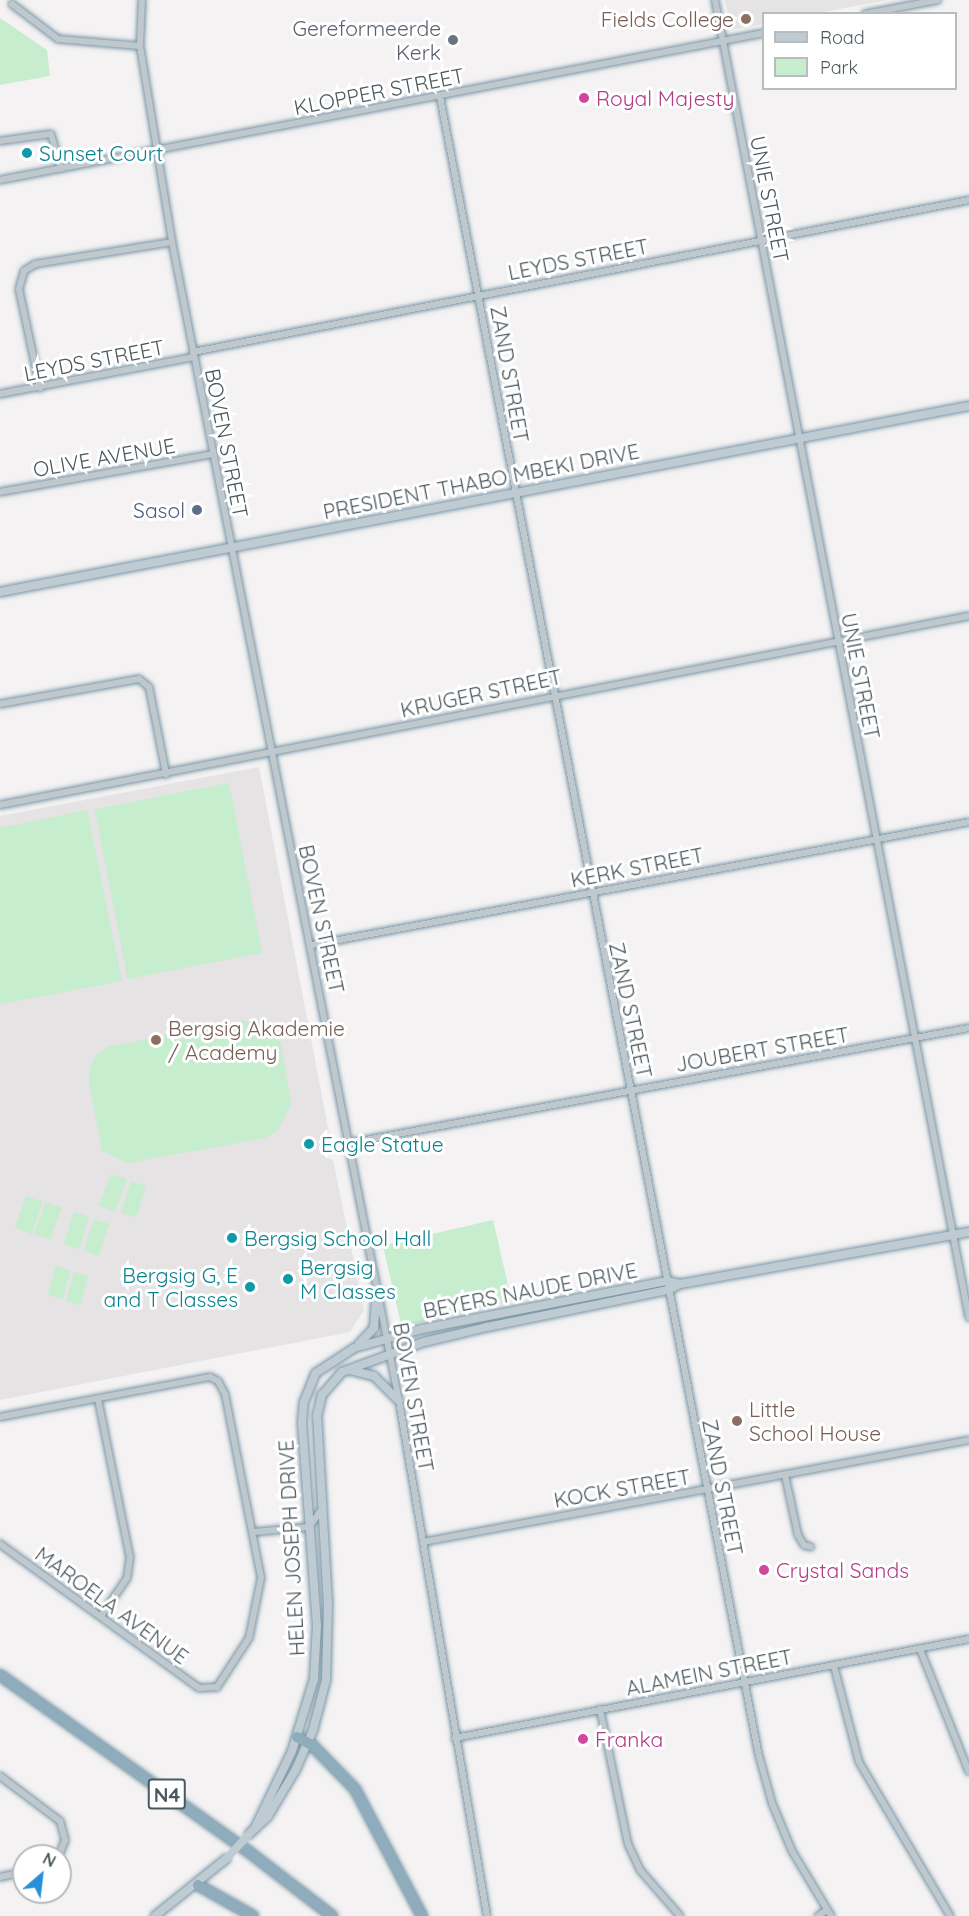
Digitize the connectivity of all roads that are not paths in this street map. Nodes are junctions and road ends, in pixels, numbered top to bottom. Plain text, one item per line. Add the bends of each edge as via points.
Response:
1 (142, 0) edge
2 (716, 0) edge
3 (938, 0) edge
4 (12, 4) dead end
5 (875, 12) edge
6 (762, 33) edge
7 (723, 41) junction
8 (140, 46) junction
9 (440, 97) junction
10 (0, 141) edge
11 (157, 150) junction
12 (61, 169) junction
13 (0, 180) edge
14 (969, 200) edge
15 (762, 241) junction
16 (172, 242) junction
17 (479, 295) junction
18 (194, 354) junction
19 (40, 388) junction
20 (0, 394) edge
21 (969, 406) edge
22 (798, 439) junction
23 (213, 454) junction
24 (0, 492) edge
25 (515, 493) junction
26 (231, 548) junction
27 (0, 592) edge
28 (969, 616) edge
29 (838, 641) junction
30 (555, 695) junction
31 (0, 704) edge
32 (271, 753) junction
33 (166, 774) junction
34 (0, 805) edge
35 (969, 822) edge
36 (875, 839) junction
37 (590, 893) junction
38 (312, 945) junction
39 (969, 1028) edge
40 (913, 1038) junction
41 (630, 1089) junction
42 (349, 1143) junction
43 (969, 1232) edge
44 (954, 1235) junction
45 (667, 1286) junction
46 (377, 1289) junction
47 (969, 1318) edge
48 (387, 1340) junction
49 (354, 1348) junction
50 (390, 1354) junction
51 (347, 1370) junction
52 (99, 1399) junction
53 (399, 1401) junction
54 (0, 1417) edge
55 (969, 1440) edge
56 (785, 1475) junction
57 (706, 1490) junction
58 (320, 1512) junction
59 (309, 1527) junction
60 (254, 1532) junction
61 (423, 1542) junction
62 (0, 1544) edge
63 (811, 1547) dead end
64 (101, 1616) junction
65 (969, 1639) edge
66 (920, 1648) junction
67 (834, 1666) junction
68 (0, 1675) edge
69 (746, 1682) junction
70 (600, 1709) junction
71 (455, 1738) junction
72 (303, 1739) junction
73 (969, 1772) edge
74 (0, 1776) edge
75 (64, 1844) edge
76 (198, 1885) junction
77 (829, 1913) edge
78 (155, 1916) edge
79 (253, 1916) edge
80 (332, 1916) edge
81 (422, 1916) edge
82 (487, 1916) edge
83 (680, 1916) edge
84 (818, 1916) edge
85 (950, 1916) edge

1 - 8 street, BOVEN STREET
2 - 7 street, UNIE STREET
3 - 5 street
4 - 8 street via 58,39
6 - 7 street, KLOPPER STREET
7 - 9 street, KLOPPER STREET
7 - 15 street, UNIE STREET
8 - 11 street, BOVEN STREET
9 - 11 street, KLOPPER STREET
9 - 17 street, ZAND STREET
10 - 12 street via 51,134
11 - 12 street, KLOPPER STREET
11 - 16 street, BOVEN STREET
12 - 13 street, KLOPPER STREET
14 - 15 street, LEYDS STREET
15 - 17 street, LEYDS STREET
15 - 22 street, UNIE STREET
16 - 18 street, BOVEN STREET
16 - 19 street via 36,264 24,271 19,289
17 - 18 street, LEYDS STREET
17 - 25 street, ZAND STREET
18 - 19 street, LEYDS STREET
18 - 23 street, BOVEN STREET
19 - 20 street, LEYDS STREET
21 - 22 street, PRESIDENT THABO MBEKI DRIVE
22 - 25 street, PRESIDENT THABO MBEKI DRIVE
22 - 29 street, UNIE STREET
23 - 24 street, OLIVE AVENUE
23 - 26 street, BOVEN STREET
25 - 26 street, PRESIDENT THABO MBEKI DRIVE
25 - 30 street, ZAND STREET
26 - 27 street, PRESIDENT THABO MBEKI DRIVE
26 - 32 street, BOVEN STREET
28 - 29 street, KRUGER STREET
29 - 30 street, KRUGER STREET
29 - 36 street, UNIE STREET
30 - 32 street, KRUGER STREET
30 - 37 street, ZAND STREET
31 - 33 street via 139,679 149,687
32 - 33 street, KRUGER STREET
32 - 38 street, BOVEN STREET
33 - 34 street, KRUGER STREET
35 - 36 street, KERK STREET
36 - 37 street, KERK STREET
36 - 40 street, UNIE STREET
37 - 38 street, KERK STREET
37 - 41 street, ZAND STREET
38 - 42 street, BOVEN STREET
39 - 40 street, JOUBERT STREET
40 - 41 street, JOUBERT STREET
40 - 44 street, UNIE STREET
41 - 42 street, JOUBERT STREET
41 - 45 street, ZAND STREET
42 - 46 street, BOVEN STREET
43 - 44 street, BEYERS NAUDE DRIVE
44 - 45 street, BEYERS NAUDE DRIVE
44 - 47 street, UNIE STREET
45 - 48 street, BEYERS NAUDE DRIVE via 483,1315
45 - 50 street, BEYERS NAUDE DRIVE via 487,1327
45 - 57 street, ZAND STREET
46 - 48 street, BOVEN STREET
46 - 49 street via 374,1328
48 - 49 street, HELEN JOSEPH DRIVE
48 - 50 street, BOVEN STREET
49 - 59 street, HELEN JOSEPH DRIVE via 316,1373 304,1402
50 - 51 street, HELEN JOSEPH DRIVE
50 - 53 street, BOVEN STREET
51 - 53 street via 374,1376
51 - 58 street, HELEN JOSEPH DRIVE via 332,1380 322,1395 317,1416
52 - 54 street
52 - 60 street via 210,1377 218,1381 225,1394
52 - 64 street via 130,1557 128,1578
53 - 61 street, BOVEN STREET
55 - 56 street, KOCK STREET
56 - 57 street, KOCK STREET
56 - 63 street via 798,1535 804,1545
57 - 61 street, KOCK STREET
57 - 69 street, ZAND STREET
58 - 59 street
58 - 72 street, HELEN JOSEPH DRIVE via 328,1657 321,1704
59 - 60 street
59 - 72 street, HELEN JOSEPH DRIVE via 316,1659
60 - 64 street, MAROELA AVENUE via 261,1578 257,1613 249,1638 217,1687 206,1689 181,1676
61 - 71 street, BOVEN STREET
62 - 64 street, MAROELA AVENUE
65 - 66 street, ALAMEIN STREET
66 - 67 street, ALAMEIN STREET
66 - 73 street
67 - 69 street, ALAMEIN STREET
67 - 85 street via 859,1762
68 - 80 highway, N4 via 249,1852
69 - 70 street, ALAMEIN STREET
69 - 77 street, ZAND STREET via 772,1803 792,1851
70 - 71 street, ALAMEIN STREET
70 - 83 street via 628,1844 640,1870
71 - 82 street, BOVEN STREET
72 - 76 street, HELEN JOSEPH DRIVE, bridge via 252,1831
72 - 81 highway via 356,1789
74 - 75 street via 52,1812 65,1831
76 - 78 street, HELEN JOSEPH DRIVE
76 - 79 highway
77 - 84 street

